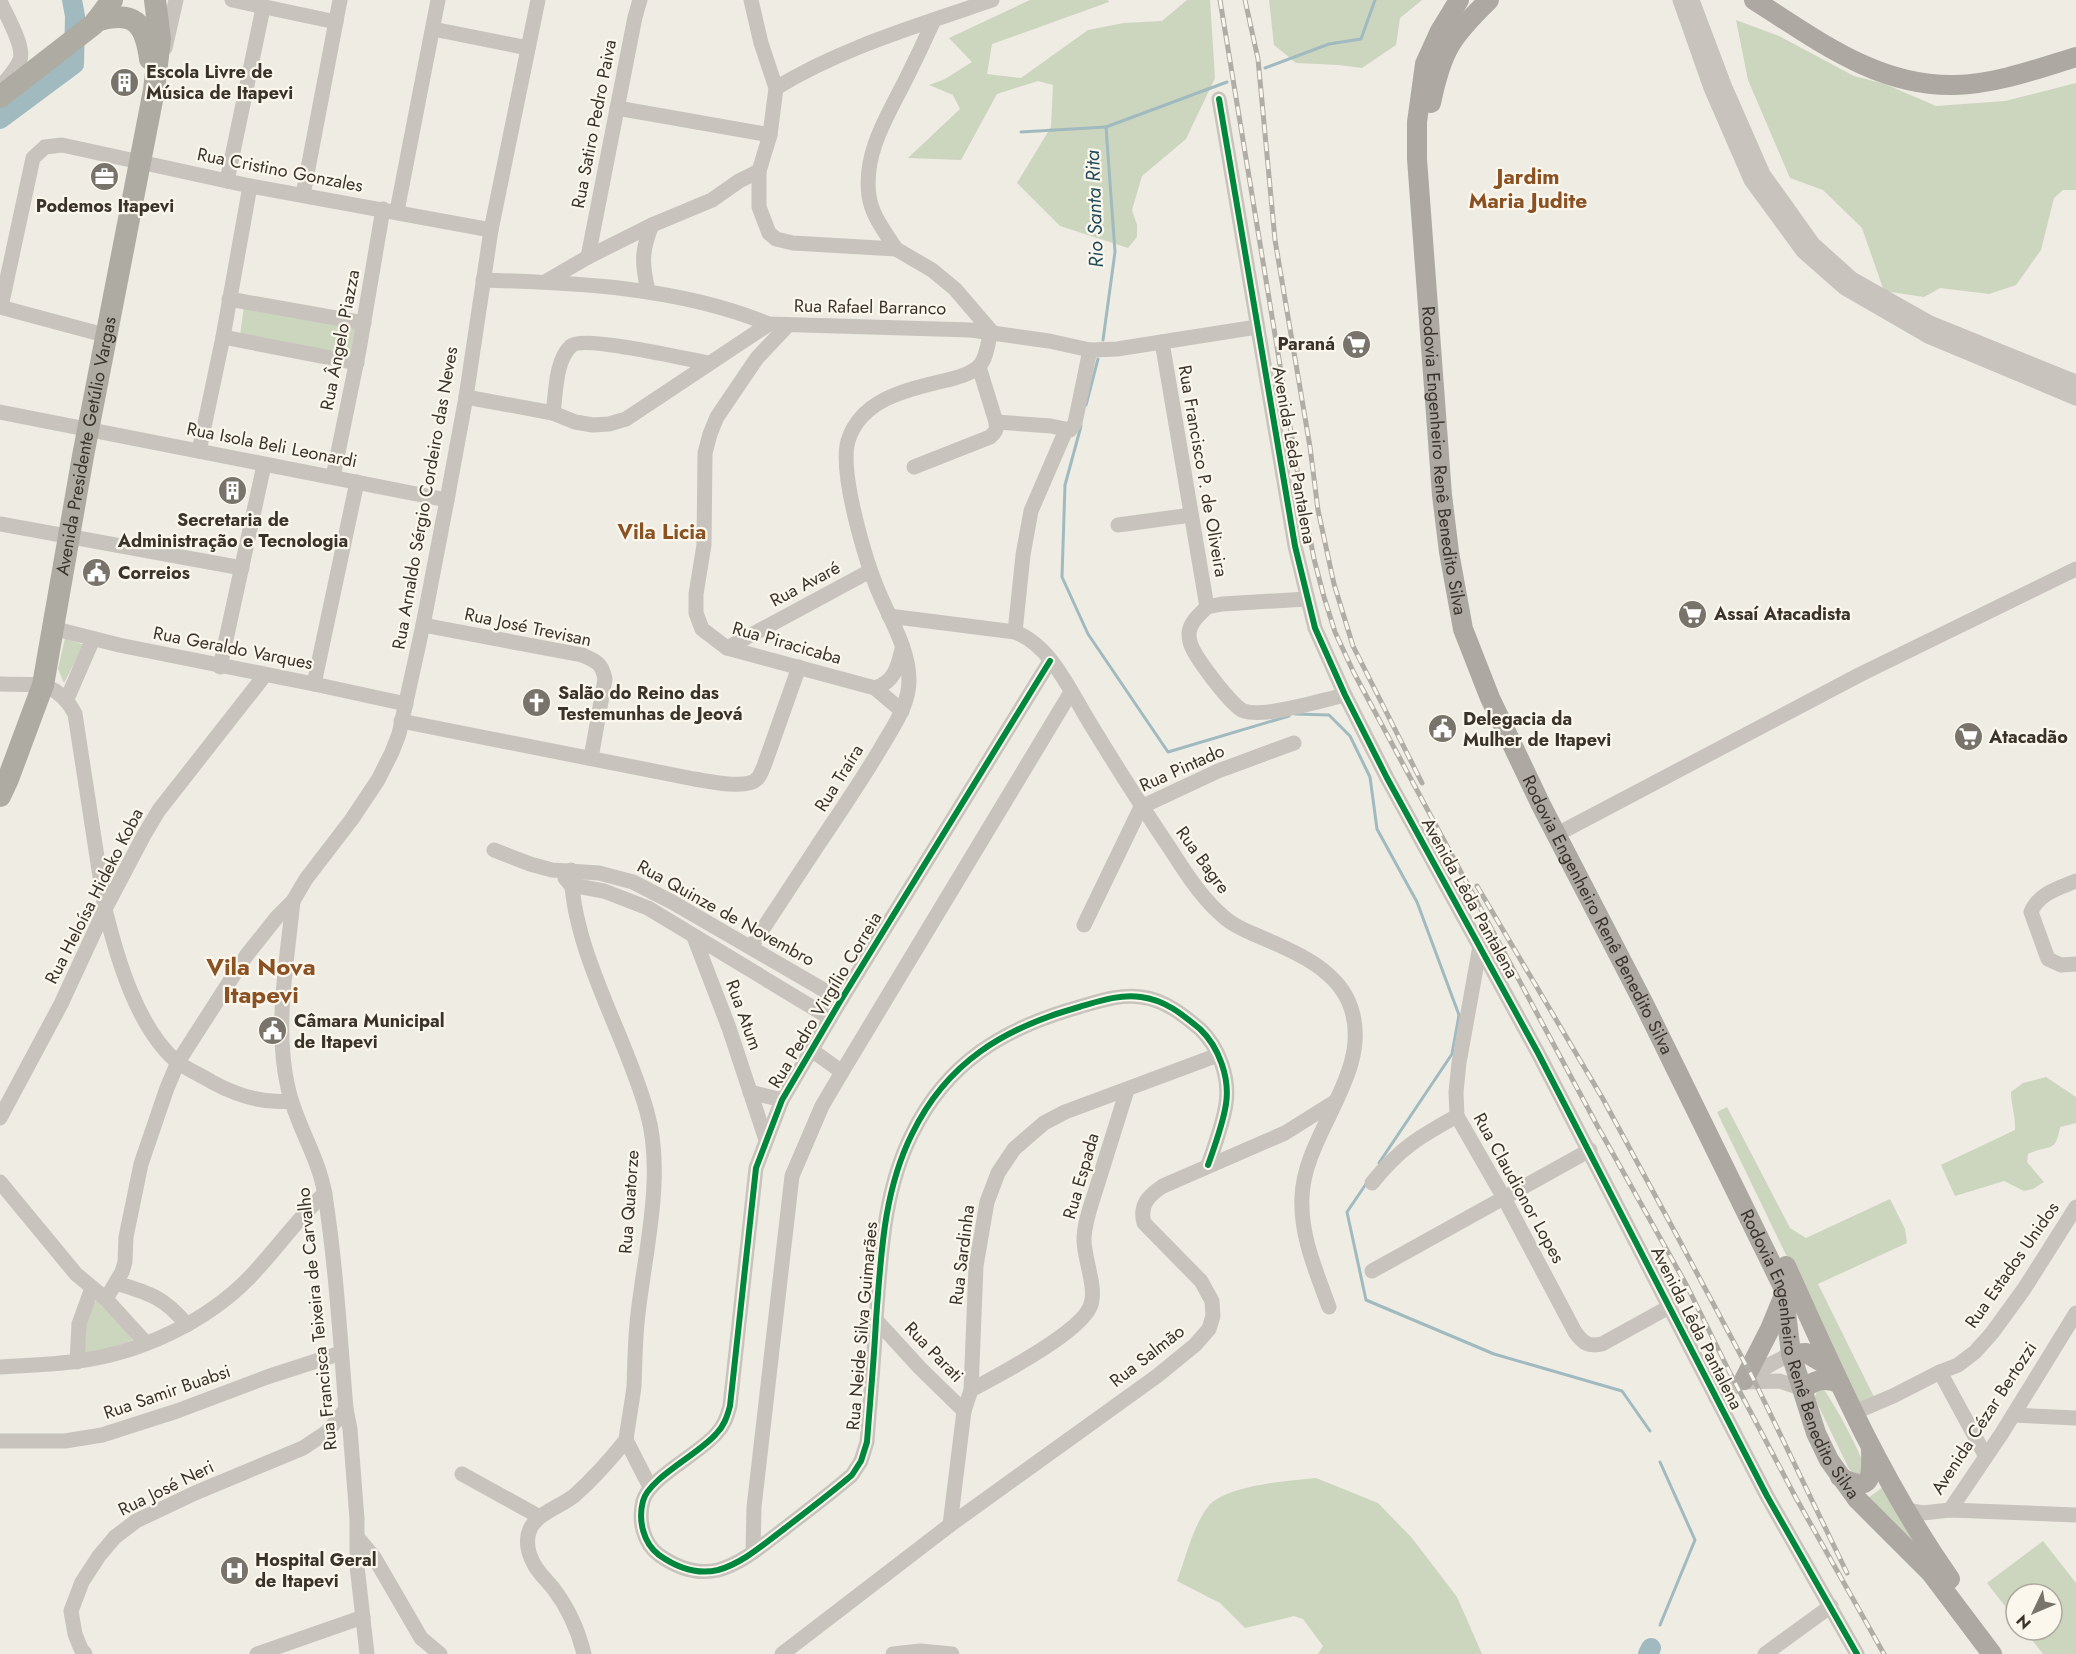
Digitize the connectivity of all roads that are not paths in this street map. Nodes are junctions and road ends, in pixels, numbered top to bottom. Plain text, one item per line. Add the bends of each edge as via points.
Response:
1 (112, 0) edge
2 (155, 0) edge
3 (176, 0) edge
4 (232, 0) edge
5 (340, 0) edge
6 (438, 0) edge
7 (538, 0) edge
8 (640, 0) edge
9 (992, 0) edge
10 (1459, 0) edge
11 (1489, 0) edge
12 (1680, 0) edge
13 (1692, 0) edge
14 (1754, 0) edge
15 (0, 1) edge
16 (755, 3) edge
17 (264, 8) junction
18 (934, 20) junction
19 (95, 22) junction
20 (336, 22) junction
21 (433, 30) junction
22 (528, 48) junction
23 (2076, 57) edge
24 (155, 85) junction
25 (0, 88) edge
26 (776, 88) junction
27 (0, 97) edge
28 (1219, 99) dead end
29 (617, 108) junction
30 (770, 135) junction
31 (140, 161) junction
32 (759, 171) junction
33 (227, 181) junction
34 (250, 186) junction
35 (303, 195) junction
36 (390, 210) junction
37 (652, 225) junction
38 (491, 230) junction
39 (896, 249) junction
40 (588, 257) junction
41 (483, 280) junction
42 (545, 282) junction
43 (648, 291) junction
44 (229, 299) junction
45 (1, 307) edge
46 (364, 323) junction
47 (769, 324) junction
48 (788, 325) junction
49 (1257, 327) junction
50 (991, 331) junction
51 (108, 336) junction
52 (223, 337) junction
53 (1161, 342) junction
54 (1090, 350) junction
55 (357, 363) junction
56 (708, 363) junction
57 (979, 366) junction
58 (2076, 382) edge
59 (465, 397) junction
60 (2076, 398) edge
61 (0, 412) edge
62 (553, 413) junction
63 (996, 422) junction
64 (89, 429) junction
65 (1066, 430) junction
66 (199, 451) junction
67 (264, 465) junction
68 (914, 467) dead end
69 (333, 477) junction
70 (357, 482) junction
71 (447, 500) junction
72 (1191, 515) junction
73 (0, 524) edge
74 (1118, 525) dead end
75 (70, 536) junction
76 (242, 568) junction
77 (2076, 569) edge
78 (870, 571) junction
79 (1306, 599) junction
80 (1207, 607) junction
81 (889, 616) junction
82 (423, 625) junction
83 (52, 628) junction
84 (1015, 632) junction
85 (93, 639) junction
86 (902, 647) junction
87 (727, 648) junction
88 (1050, 661) junction
89 (220, 667) junction
90 (799, 667) junction
91 (265, 675) junction
92 (0, 684) edge
93 (314, 684) junction
94 (43, 685) junction
95 (875, 688) junction
96 (1071, 692) junction
97 (1345, 694) junction
98 (68, 699) junction
99 (406, 704) junction
100 (902, 711) junction
101 (401, 721) junction
102 (1293, 743) dead end
103 (591, 758) junction
104 (0, 796) edge
105 (1141, 807) junction
106 (1567, 829) junction
107 (494, 850) dead end
108 (571, 878) junction
109 (2076, 881) edge
110 (293, 901) junction
111 (105, 909) junction
112 (1084, 926) dead end
113 (694, 937) junction
114 (1480, 946) junction
115 (751, 947) junction
116 (2076, 964) edge
117 (841, 1000) junction
118 (830, 1018) junction
119 (813, 1051) junction
120 (1218, 1055) junction
121 (178, 1062) junction
122 (842, 1072) junction
123 (1127, 1090) junction
124 (750, 1092) junction
125 (782, 1100) junction
126 (1337, 1100) junction
127 (291, 1101) junction
128 (1457, 1116) junction
129 (0, 1118) edge
130 (766, 1140) junction
131 (1590, 1150) junction
132 (1208, 1164) junction
133 (0, 1182) edge
134 (1372, 1183) dead end
135 (325, 1193) junction
136 (1504, 1198) junction
137 (2076, 1207) edge
138 (1372, 1271) dead end
139 (116, 1283) junction
140 (92, 1288) junction
141 (1784, 1295) junction
142 (106, 1299) junction
143 (1329, 1307) dead end
144 (1669, 1307) junction
145 (2076, 1313) edge
146 (876, 1320) junction
147 (187, 1324) junction
148 (146, 1343) junction
149 (341, 1353) junction
150 (1791, 1354) junction
151 (77, 1362) junction
152 (0, 1367) edge
153 (1940, 1371) junction
154 (1836, 1376) junction
155 (1743, 1381) junction
156 (1804, 1389) junction
157 (971, 1390) junction
158 (1716, 1398) junction
159 (346, 1408) junction
160 (964, 1411) junction
161 (1853, 1413) junction
162 (2013, 1415) junction
163 (2076, 1418) edge
164 (626, 1440) junction
165 (0, 1441) edge
166 (1871, 1449) junction
167 (1985, 1455) junction
168 (462, 1474) dead end
169 (1840, 1477) junction
170 (650, 1486) junction
171 (1906, 1510) junction
172 (1950, 1510) junction
173 (2076, 1515) edge
174 (540, 1517) junction
175 (950, 1525) junction
176 (358, 1538) junction
177 (753, 1552) junction
178 (1831, 1606) junction
179 (363, 1617) junction
180 (85, 1654) edge
181 (257, 1654) edge
182 (367, 1654) edge
183 (440, 1654) edge
184 (584, 1654) edge
185 (782, 1654) edge
186 (894, 1654) edge
187 (952, 1654) edge
188 (1765, 1654) edge
189 (1857, 1654) edge
190 (1992, 1654) edge
191 (2005, 1654) edge

1 - 19 highway
2 - 24 highway via 160,39
3 - 24 street
4 - 17 street
5 - 20 street
6 - 21 street, Rua Ângelo Piazza
7 - 22 street, Rua Arnaldo Sérgio Cordeiro das Neves
8 - 29 street, Rua Satiro Pedro Paiva
9 - 18 street
10 - 141 main road, Rodovia Engenheiro Renê Benedito Silva via 1425,64 1417,150 1442,495 1461,621 1490,698 1541,805 1644,1004
11 - 106 main road, Rodovia Engenheiro Renê Benedito Silva via 1453,37 1443,56 1430,108 1431,197 1449,463 1458,548 1471,618 1493,678
12 - 60 street via 1711,88 1751,180 1803,251 1845,288 1928,336
13 - 58 street via 1763,174 1813,244 1852,279 1930,323
14 - 23 main road via 1852,61 1920,83 1989,81
15 - 25 street via 21,51 20,60
16 - 26 street
17 - 20 street
17 - 33 street
18 - 26 street via 841,54
18 - 39 street via 882,125 868,170 869,197 876,219
19 - 24 highway via 123,16 141,26
19 - 27 highway
20 - 35 street
21 - 22 street
21 - 36 street, Rua Ângelo Piazza
22 - 38 street, Rua Arnaldo Sérgio Cordeiro das Neves
24 - 31 highway, Avenida Presidente Getúlio Vargas
26 - 30 street
28 - 49 street, Avenida Lêda Pantalena
29 - 30 street
29 - 40 street, Rua Satiro Pedro Paiva
30 - 32 street
31 - 33 street, Rua Cristino Gonzales
31 - 45 street, Rua Cristino Gonzales via 62,145 45,147 33,158
31 - 51 highway, Avenida Presidente Getúlio Vargas
32 - 37 street via 712,200
32 - 39 street via 759,207 769,233 776,239
33 - 34 street, Rua Cristino Gonzales
34 - 35 street, Rua Cristino Gonzales
34 - 44 street
35 - 36 street, Rua Cristino Gonzales
36 - 38 street, Rua Cristino Gonzales
36 - 46 street, Rua Ângelo Piazza
37 - 40 street
37 - 43 street via 643,254
38 - 41 street, Rua Arnaldo Sérgio Cordeiro das Neves
39 - 50 street via 955,289
40 - 42 street
41 - 42 street, Rua Rafael Barranco
41 - 59 street, Rua Arnaldo Sérgio Cordeiro das Neves
42 - 43 street, Rua Rafael Barranco
43 - 47 street, Rua Rafael Barranco via 738,311
44 - 46 street
44 - 52 street
45 - 51 street
46 - 55 street, Rua Ângelo Piazza
47 - 48 street, Rua Rafael Barranco
47 - 56 street
48 - 50 street, Rua Rafael Barranco
48 - 87 street, Rua Piracicaba via 757,358 717,417 705,453 704,545 696,613 702,629
49 - 53 street, Rua Rafael Barranco
49 - 79 street, Avenida Lêda Pantalena
50 - 54 street, Rua Rafael Barranco
50 - 57 street
51 - 64 highway, Avenida Presidente Getúlio Vargas
52 - 55 street
52 - 66 street
53 - 54 street, Rua Rafael Barranco
53 - 72 street, Rua Francisco P. de Oliveira
54 - 65 street via 1075,423
55 - 69 street, Rua Ângelo Piazza
56 - 62 street via 626,419 593,425
56 - 62 street via 590,342 576,343 561,364
57 - 63 street
57 - 78 street, Rua Traíra via 959,377 897,393 875,405 857,424 845,464
59 - 62 street
59 - 71 street, Rua Arnaldo Sérgio Cordeiro das Neves
61 - 64 street, Rua Isola Beli Leonardi
63 - 65 street
63 - 68 street via 997,430 990,438
64 - 66 street, Rua Isola Beli Leonardi
64 - 75 highway, Avenida Presidente Getúlio Vargas
65 - 84 street via 1031,511
66 - 67 street, Rua Isola Beli Leonardi
67 - 69 street, Rua Isola Beli Leonardi
67 - 76 street
69 - 70 street, Rua Isola Beli Leonardi
70 - 71 street, Rua Isola Beli Leonardi
70 - 93 street
71 - 82 street, Rua Arnaldo Sérgio Cordeiro das Neves
72 - 74 street
72 - 80 street, Rua Francisco P. de Oliveira
73 - 75 street
75 - 76 street
75 - 83 highway, Avenida Presidente Getúlio Vargas
76 - 89 street
77 - 106 street via 1861,674
78 - 81 street, Rua Traíra
78 - 87 street, Rua Avaré
79 - 80 street
79 - 97 street, Avenida Lêda Pantalena
80 - 97 street via 1194,620 1189,631 1190,643 1243,711 1277,710
81 - 84 street, Rua Bagre
81 - 86 street, Rua Traíra
82 - 99 street, Rua Arnaldo Sérgio Cordeiro das Neves
82 - 103 street, Rua José Trevisan via 595,660 605,679
83 - 85 street, Rua Geraldo Varques
83 - 94 highway, Avenida Presidente Getúlio Vargas
84 - 88 street, Rua Bagre via 1028,637
85 - 89 street, Rua Geraldo Varques
85 - 98 street
86 - 95 street via 892,677
86 - 100 street, Rua Traíra via 909,681
87 - 90 street, Rua Piracicaba
88 - 96 street, Rua Bagre
88 - 117 street, Rua Pedro Virgílio Correia
89 - 91 street, Rua Geraldo Varques
90 - 95 street, Rua Piracicaba
90 - 103 street via 764,766 749,784 694,779
91 - 93 street, Rua Geraldo Varques
91 - 111 street, Rua Heloísa Hideko Koba via 159,810
92 - 94 street
93 - 99 street, Rua Geraldo Varques
94 - 98 street
94 - 104 highway, Avenida Presidente Getúlio Vargas
95 - 100 street, Rua Piracicaba
96 - 105 street, Rua Bagre
96 - 122 street
97 - 114 street, Avenida Lêda Pantalena
98 - 111 street via 78,729
99 - 101 street, Rua Arnaldo Sérgio Cordeiro das Neves
100 - 115 street, Rua Traíra via 860,784
101 - 103 street
101 - 110 street, Rua Arnaldo Sérgio Cordeiro das Neves via 378,780
102 - 105 street, Rua Pintado via 1218,771
105 - 112 street, Rua Pintado
105 - 126 street, Rua Bagre via 1198,891 1227,921 1323,969 1340,986 1351,1007 1356,1034
106 - 154 main road, Rodovia Engenheiro Renê Benedito Silva via 1768,1227
107 - 108 street, Rua Quinze de Novembro
108 - 113 street, Rua Quinze de Novembro via 648,908
108 - 115 street, Rua Quinze de Novembro via 599,873 633,882
108 - 164 street, Rua Quatorze via 587,952 648,1112 654,1148 654,1183
109 - 116 street via 2044,895 2031,912 2048,959 2061,965
110 - 121 street via 246,956
110 - 127 street via 282,1009
111 - 121 street via 112,938 147,1026
111 - 129 street, Rua Heloísa Hideko Koba
113 - 118 street, Rua Quinze de Novembro
113 - 124 street, Rua Atum
114 - 128 street, Rua Claudionor Lopes via 1459,1064
114 - 131 street, Avenida Lêda Pantalena
115 - 117 street, Rua Quinze de Novembro
117 - 118 street, Rua Pedro Virgílio Correia
118 - 119 street, Rua Pedro Virgílio Correia
119 - 122 street
119 - 125 street, Rua Pedro Virgílio Correia
120 - 123 street, Rua Sardinha
120 - 132 street, Rua Neide Silva Guimarães via 1226,1081 1226,1103
120 - 146 street, Rua Neide Silva Guimarães via 1204,1034 1182,1013 1142,997 1117,996 1014,1031 974,1054 950,1076 926,1108 899,1167 881,1240
121 - 127 street via 239,1094 274,1103
121 - 139 street via 141,1164 125,1262
122 - 177 street via 822,1106 792,1176 754,1507
123 - 157 street, Rua Espada via 1086,1224 1085,1253 1093,1296 1090,1307 1068,1330
123 - 157 street, Rua Sardinha via 1044,1123 1014,1149 998,1173 987,1202 976,1266
124 - 125 street
124 - 130 street, Rua Atum
125 - 130 street, Rua Pedro Virgílio Correia
126 - 132 street, Rua Salmão via 1285,1132
126 - 143 street, Rua Bagre via 1308,1162 1302,1196 1310,1254
127 - 135 street, Rua Francisca Teixeira de Carvalho via 318,1165
128 - 134 street via 1405,1147
128 - 136 street, Rua Claudionor Lopes
130 - 170 street, Rua Pedro Virgílio Correia via 756,1168 730,1406 724,1424 715,1436
131 - 136 street
131 - 144 street, Avenida Lêda Pantalena
132 - 175 street, Rua Salmão via 1151,1194 1142,1214 1144,1223 1201,1281 1212,1301 1209,1329 1157,1376
133 - 140 street
135 - 147 street via 248,1279
135 - 149 street, Rua Francisca Teixeira de Carvalho
136 - 138 street
136 - 144 street, Rua Claudionor Lopes via 1582,1342 1591,1346 1602,1344
137 - 153 street, Rua Estados Unidos via 1992,1333 1958,1365
139 - 142 street
139 - 147 street via 150,1293 173,1308
140 - 142 street
140 - 151 street via 79,1324
141 - 150 main road, Rodovia Engenheiro Renê Benedito Silva
141 - 155 main road
142 - 148 street
144 - 158 street, Avenida Lêda Pantalena
145 - 162 street, Avenida Cézar Bertozzi
146 - 160 street, Rua Parati
146 - 177 street, Rua Neide Silva Guimarães via 867,1442 861,1461 852,1475
147 - 148 street
148 - 151 street
149 - 159 street, Rua Francisca Teixeira de Carvalho
149 - 165 street, Rua Samir Buabsi via 102,1435 65,1441
150 - 154 main road via 1806,1353
150 - 155 street
150 - 156 main road, Rodovia Engenheiro Renê Benedito Silva
151 - 152 street
153 - 161 street, Rua Estados Unidos
153 - 167 street
154 - 156 main road via 1819,1379
154 - 161 main road, Rodovia Engenheiro Renê Benedito Silva
155 - 156 street via 1779,1381
155 - 158 street
156 - 169 main road, Rodovia Engenheiro Renê Benedito Silva via 1816,1432
157 - 160 street, Rua Sardinha
158 - 178 street, Avenida Lêda Pantalena
159 - 176 street, Rua Francisca Teixeira de Carvalho
159 - 180 street, Rua José Neri via 327,1432 303,1448 195,1493 136,1521 115,1537 86,1576 71,1611 75,1634
160 - 175 street, Rua Sardinha
161 - 166 main road, Rodovia Engenheiro Renê Benedito Silva
162 - 163 street
162 - 167 street, Avenida Cézar Bertozzi
164 - 170 street
164 - 174 street via 574,1496
166 - 169 main road via 1872,1472 1866,1483 1854,1485
166 - 171 main road, Rodovia Engenheiro Renê Benedito Silva
167 - 172 street, Avenida Cézar Bertozzi
168 - 174 street
169 - 190 main road, Rodovia Engenheiro Renê Benedito Silva via 1931,1573
170 - 177 street, Rua Neide Silva Guimarães via 643,1500 644,1536 653,1551 668,1562 700,1572 733,1564
171 - 172 street, Avenida Cézar Bertozzi
171 - 191 main road, Rodovia Engenheiro Renê Benedito Silva via 1940,1565
172 - 173 street
174 - 184 street via 526,1540 528,1553 576,1624
175 - 185 street
176 - 179 street, Rua Francisca Teixeira de Carvalho
176 - 183 street via 374,1557 421,1638
178 - 188 street
178 - 189 street, Avenida Lêda Pantalena
179 - 181 street
179 - 182 street, Rua Francisca Teixeira de Carvalho
186 - 187 street

